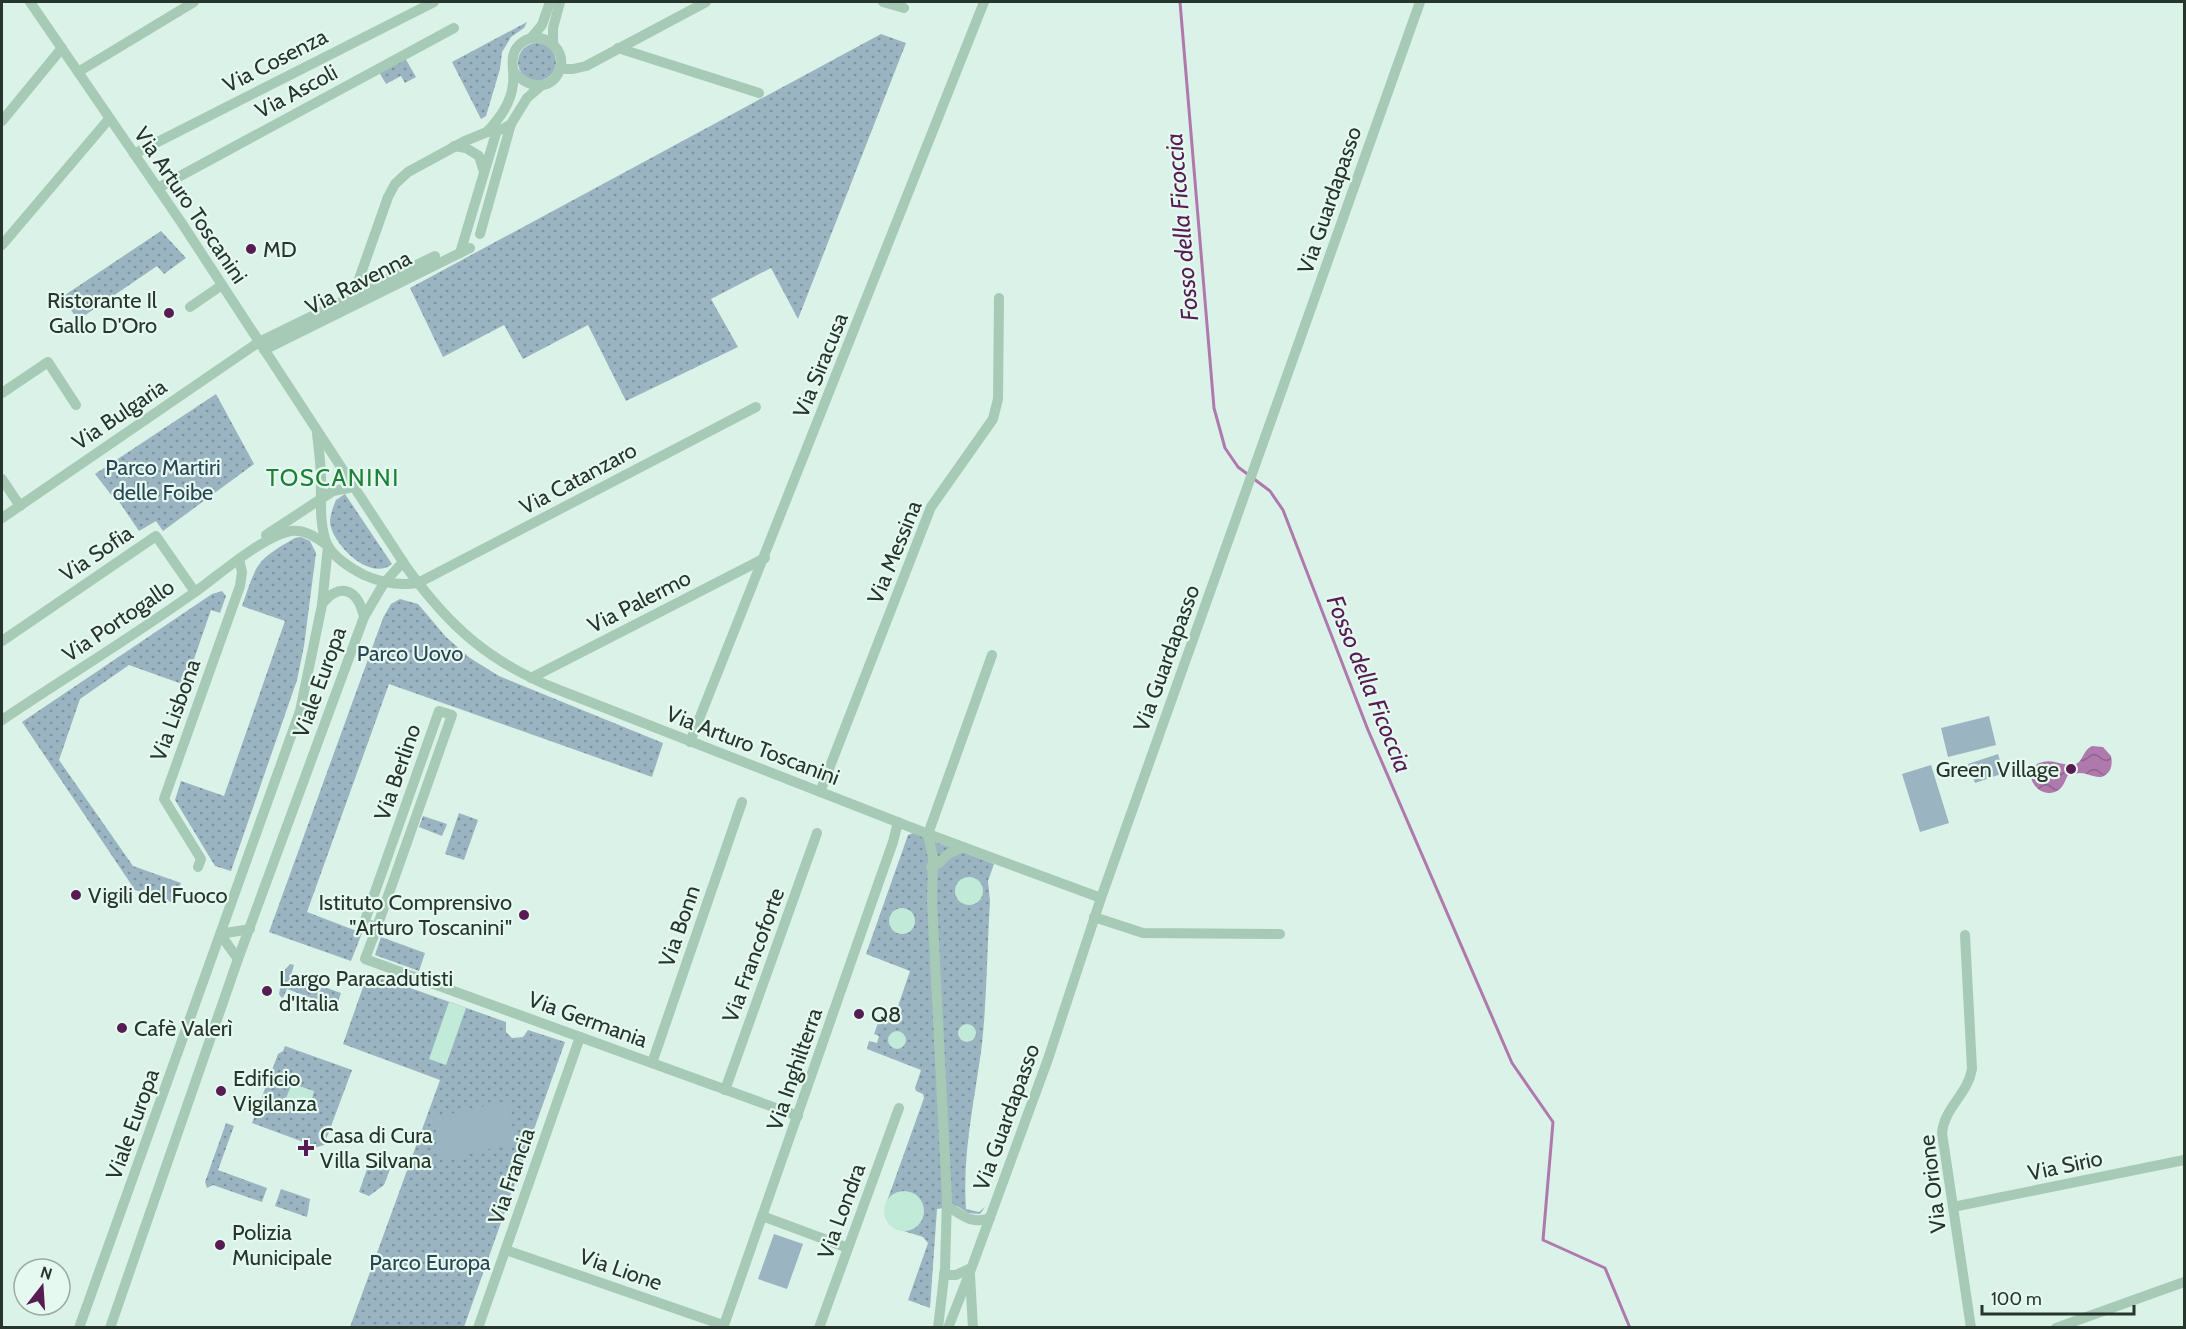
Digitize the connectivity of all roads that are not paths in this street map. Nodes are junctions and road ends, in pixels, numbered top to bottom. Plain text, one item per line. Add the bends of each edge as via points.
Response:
1 (30, 2) edge
2 (194, 2) edge
3 (434, 2) edge
4 (550, 2) edge
5 (560, 2) edge
6 (706, 2) edge
7 (883, 2) edge
8 (984, 2) edge
9 (1420, 2) edge
10 (904, 8) dead end
11 (454, 28) dead end
12 (531, 38) junction
13 (554, 44) junction
14 (62, 48) junction
15 (618, 48) junction
16 (560, 69) junction
17 (513, 70) junction
18 (78, 72) junction
19 (542, 85) junction
20 (759, 93) dead end
21 (109, 119) junction
22 (2, 121) edge
23 (512, 124) junction
24 (492, 131) junction
25 (454, 146) junction
26 (134, 154) junction
27 (484, 172) junction
28 (158, 188) junction
29 (473, 210) junction
30 (486, 214) junction
31 (480, 234) dead end
32 (2, 245) edge
33 (435, 256) dead end
34 (222, 285) junction
35 (353, 296) junction
36 (999, 298) dead end
37 (190, 307) dead end
38 (261, 346) junction
39 (2, 393) edge
40 (76, 405) dead end
41 (756, 407) dead end
42 (316, 431) junction
43 (2, 479) edge
44 (354, 487) junction
45 (320, 500) junction
46 (20, 506) junction
47 (2, 518) edge
48 (328, 546) junction
49 (255, 549) junction
50 (765, 558) junction
51 (239, 559) junction
52 (403, 562) junction
53 (384, 583) junction
54 (418, 584) junction
55 (195, 592) junction
56 (322, 605) junction
57 (364, 617) junction
58 (2, 641) edge
59 (992, 655) dead end
60 (531, 678) junction
61 (2, 720) edge
62 (690, 742) junction
63 (820, 792) junction
64 (742, 802) dead end
65 (898, 822) junction
66 (817, 833) dead end
67 (928, 834) junction
68 (963, 847) junction
69 (198, 867) dead end
70 (932, 867) junction
71 (1101, 898) junction
72 (1094, 917) junction
73 (377, 927) junction
74 (249, 929) junction
75 (220, 934) junction
76 (1280, 934) dead end
77 (1965, 934) dead end
78 (238, 959) junction
79 (365, 959) joint
80 (580, 1037) junction
81 (652, 1063) junction
82 (725, 1090) junction
83 (899, 1108) dead end
84 (798, 1116) junction
85 (2184, 1160) edge
86 (947, 1206) junction
87 (1953, 1208) junction
88 (762, 1216) junction
89 (990, 1218) junction
90 (848, 1248) junction
91 (506, 1250) junction
92 (971, 1270) junction
93 (944, 1275) junction
94 (2184, 1282) edge
95 (723, 1326) edge
96 (80, 1328) edge
97 (110, 1328) edge
98 (478, 1328) edge
99 (819, 1328) edge
100 (938, 1328) edge
101 (948, 1328) edge
102 (973, 1328) edge
103 (1971, 1328) edge
104 (2056, 1328) edge

1 - 14 street, Via Arturo Toscanini
2 - 18 street
3 - 26 street, Via Cosenza
4 - 12 street via 542,25
5 - 13 street via 553,28
6 - 15 street
7 - 10 street
8 - 50 street, Via Siracusa
9 - 71 street, Via Guardapasso
11 - 28 street, Via Ascoli
12 - 13 street
12 - 17 street via 513,53
13 - 16 street via 560,56
14 - 18 street, Via Arturo Toscanini
14 - 22 street
15 - 16 street via 582,67
15 - 20 street
16 - 19 street
17 - 19 street via 524,83
17 - 24 street via 512,92
18 - 21 street, Via Arturo Toscanini
19 - 23 street via 527,98
21 - 26 street, Via Arturo Toscanini
21 - 32 street
23 - 24 street
23 - 30 street
24 - 25 street
24 - 27 street
25 - 27 street via 479,156
25 - 35 street via 408,172 395,184
26 - 28 street, Via Arturo Toscanini
27 - 29 street
28 - 34 street, Via Arturo Toscanini
29 - 30 street
29 - 38 street, Via Ravenna via 465,250
30 - 31 street
33 - 35 street
34 - 37 street
34 - 38 street, Via Arturo Toscanini
35 - 38 street
36 - 63 street, Via Messina via 998,399 993,419 931,507
38 - 42 street, Via Arturo Toscanini
38 - 46 street, Via Bulgaria
39 - 40 street via 48,362
41 - 54 street, Via Catanzaro
42 - 44 street, Via Arturo Toscanini
42 - 45 street, Via Arturo Toscanini
43 - 46 street
44 - 45 street via 335,489
44 - 52 street, Via Arturo Toscanini
45 - 48 street, Via Arturo Toscanini
45 - 49 street, Via Portogallo via 260,539
46 - 47 street, Via Bulgaria
48 - 49 street, Via Portogallo via 295,530
48 - 53 street via 350,567
48 - 56 street, Viale Europa
49 - 51 street, Via Portogallo
50 - 60 street, Via Palermo
50 - 62 street, Via Siracusa
51 - 55 street, Via Portogallo
51 - 69 street, Via Lisbona via 240,586 164,799 201,859
52 - 53 street
52 - 54 street, Via Arturo Toscanini
53 - 54 street
53 - 57 street, Viale Europa
54 - 60 street, Via Arturo Toscanini via 474,642
55 - 58 street, Via Sofia via 156,536
55 - 61 street, Via Portogallo
56 - 57 street, Viale Europa via 333,593 347,591 357,598
56 - 75 street, Viale Europa via 300,711
57 - 74 street, Viale Europa
59 - 67 street
60 - 62 street, Via Arturo Toscanini
62 - 63 street, Via Arturo Toscanini
63 - 65 street, Via Arturo Toscanini
64 - 81 street, Via Bonn
65 - 67 street, Via Arturo Toscanini
65 - 84 street, Via Inghilterra
66 - 82 street, Via Francoforte
67 - 68 street, Via Arturo Toscanini
67 - 70 street
68 - 70 street
68 - 71 street, Via Arturo Toscanini
70 - 86 street
71 - 72 street, Via Guardapasso
72 - 76 street via 1146,933
72 - 89 street, Via Guardapasso
73 - 73 street, Via Berlino via 452,715 439,711 364,923
73 - 79 street, Via Berlino
74 - 75 street
74 - 78 street, Viale Europa
75 - 78 street
75 - 96 street, Viale Europa
77 - 87 street, Via Orione via 1972,1069 1942,1133
78 - 97 street, Viale Europa
79 - 80 street, Via Germania
80 - 81 street, Via Germania
80 - 91 street, Via Francia
81 - 82 street, Via Germania
82 - 84 street, Via Germania
83 - 90 street, Via Londra
84 - 88 street, Via Inghilterra
85 - 87 street, Via Sirio
86 - 89 street via 971,1220
86 - 93 street
87 - 103 street, Via Orione
88 - 90 street
88 - 95 street, Via Inghilterra
89 - 92 street, Via Guardapasso
90 - 99 street, Via Londra
91 - 95 street, Via Lione
91 - 98 street, Via Francia
92 - 93 street
92 - 101 street, Via Guardapasso
92 - 102 street
93 - 100 street
94 - 104 street

